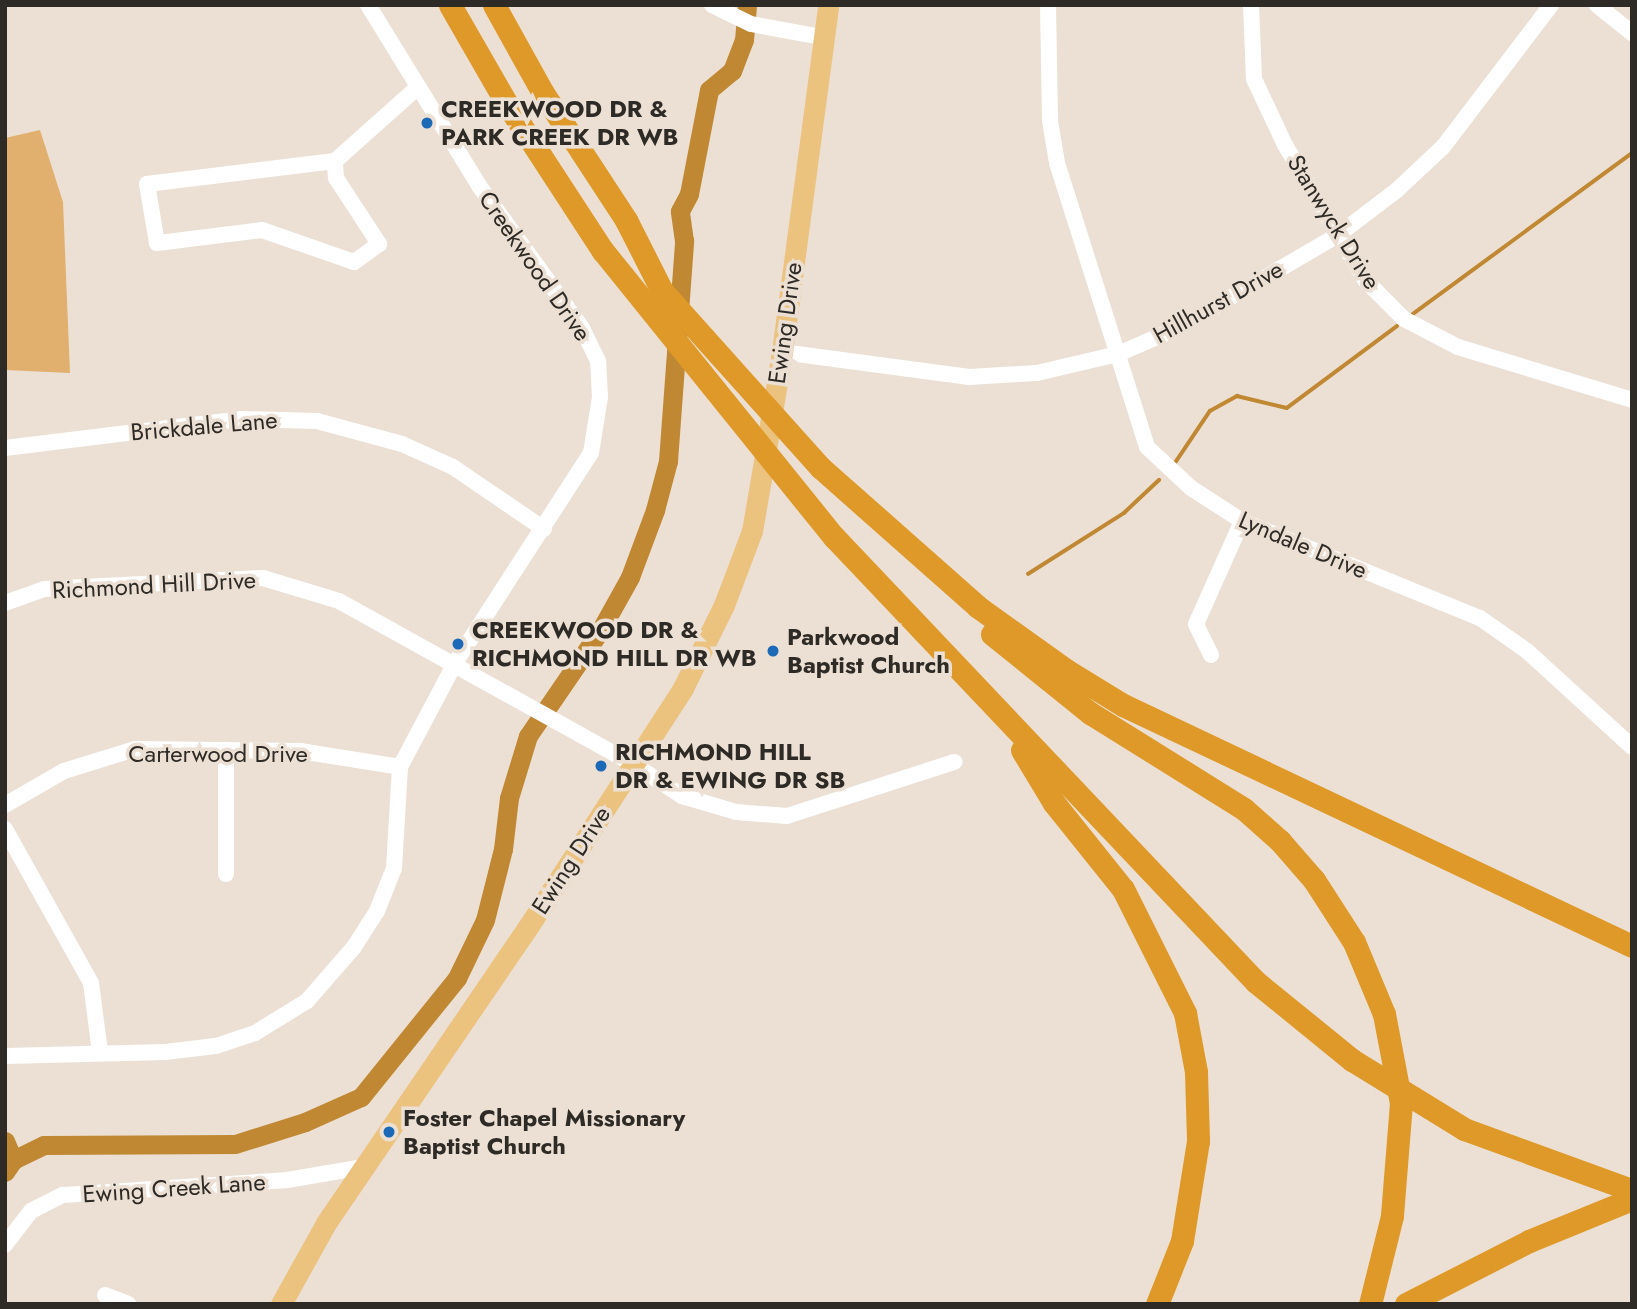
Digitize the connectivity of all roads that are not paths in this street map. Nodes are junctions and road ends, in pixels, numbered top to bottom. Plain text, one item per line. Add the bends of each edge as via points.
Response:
1 (368, 5) edge
2 (450, 5) edge
3 (494, 5) edge
4 (712, 5) edge
5 (828, 5) edge
6 (1048, 5) edge
7 (1251, 5) edge
8 (1551, 5) edge
9 (1597, 5) edge
10 (1632, 33) edge
11 (821, 37) junction
12 (417, 88) junction
13 (335, 160) junction
14 (1338, 235) junction
15 (782, 352) junction
16 (1118, 354) junction
17 (1632, 400) edge
18 (5, 447) edge
19 (864, 507) junction
20 (1242, 521) junction
21 (544, 529) junction
22 (5, 603) edge
23 (1211, 654) dead end
24 (455, 663) junction
25 (1003, 717) junction
26 (1632, 747) edge
27 (226, 750) junction
28 (954, 762) dead end
29 (633, 764) junction
30 (400, 767) junction
31 (5, 805) edge
32 (5, 829) edge
33 (226, 874) dead end
34 (1632, 946) edge
35 (100, 1052) junction
36 (5, 1056) edge
37 (363, 1167) junction
38 (1632, 1190) edge
39 (1632, 1199) edge
40 (5, 1245) edge
41 (105, 1296) dead end
42 (128, 1304) edge
43 (281, 1304) edge
44 (1157, 1304) edge
45 (1370, 1304) edge
46 (1406, 1304) edge

1 - 12 street, Creekwood Drive
2 - 25 highway via 588,229 655,318 878,586
3 - 19 highway via 543,93 626,220 662,291 821,468
4 - 11 street via 751,24
5 - 11 main road, Ewing Drive
6 - 16 street, Lyndale Drive via 1050,121 1057,163
7 - 14 street, Stanwyck Drive via 1254,79 1285,145
8 - 14 street, Hillhurst Drive via 1443,147
9 - 10 street
11 - 15 main road, Ewing Drive
12 - 13 street
12 - 21 street, Creekwood Drive via 480,187 582,328 598,361 600,397 591,453
13 - 13 street via 336,178 379,244 354,262 262,230 157,243 148,184
14 - 16 street, Hillhurst Drive via 1180,327
14 - 17 street, Stanwyck Drive via 1364,280 1404,320 1458,347
15 - 16 street, Hillhurst Drive via 969,377 1037,373
15 - 29 main road, Ewing Drive via 752,531 724,605 682,688
16 - 20 street, Lyndale Drive via 1147,447 1191,488
18 - 21 street, Brickdale Lane via 240,419 317,421 402,444 453,467
19 - 34 highway via 978,607 1124,705
19 - 45 highway via 947,595 1053,687 1244,809 1280,841 1328,900 1375,986 1392,1043 1401,1103 1392,1216
20 - 23 street via 1196,624
20 - 26 street, Lyndale Drive via 1480,618 1527,651
21 - 24 street, Creekwood Drive
22 - 24 street, Richmond Hill Drive via 44,589 263,579 339,601
24 - 29 street, Richmond Hill Drive
24 - 30 street, Creekwood Drive
25 - 38 highway via 1256,982 1352,1060 1464,1129
25 - 44 highway via 1054,803 1123,889 1185,1013 1196,1072 1198,1141 1182,1241
27 - 30 street, Carterwood Drive via 300,751
27 - 31 street, Carterwood Drive via 135,750 108,756 64,771
27 - 33 street
28 - 29 street, Richmond Hill Drive via 787,816 736,812 682,796
29 - 37 main road, Ewing Drive
30 - 35 street, Creekwood Drive via 394,869 377,911 354,947 307,1001 255,1033 216,1046
32 - 35 street via 91,983
35 - 36 street, Creekwood Drive
37 - 40 street, Ewing Creek Lane via 287,1180 63,1195 31,1211
37 - 43 main road, Ewing Drive
39 - 46 highway via 1529,1241
41 - 42 street

